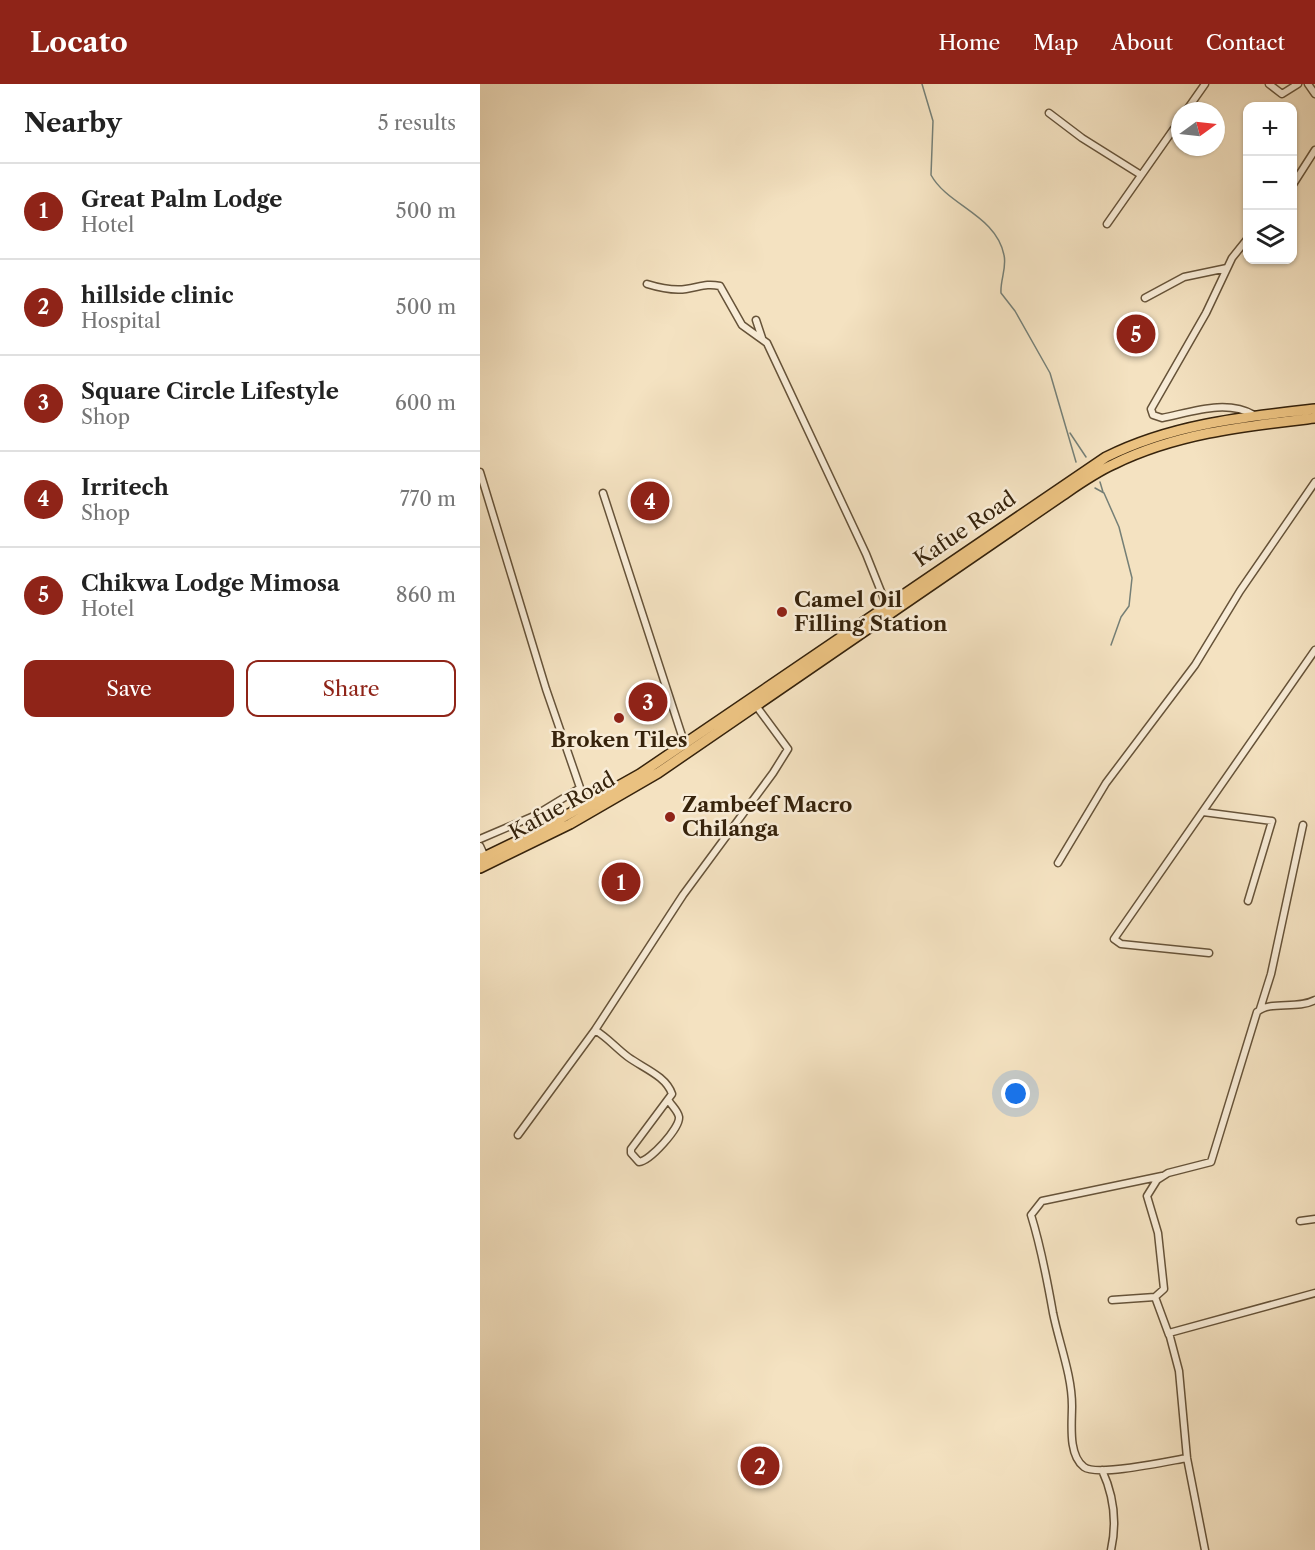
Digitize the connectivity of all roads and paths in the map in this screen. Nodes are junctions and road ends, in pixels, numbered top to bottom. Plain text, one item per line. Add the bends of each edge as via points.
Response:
1 (1205, 84) edge
2 (1269, 84) edge
3 (1298, 84) edge
4 (1308, 84) edge
5 (1315, 94) edge
6 (1192, 102) edge
7 (1049, 114) dead end
8 (1171, 133) edge
9 (1315, 150) edge
10 (1141, 175) junction
11 (1297, 179) edge
12 (1107, 225) dead end
13 (1243, 243) edge
14 (1227, 268) junction
15 (647, 284) dead end
16 (1145, 298) dead end
17 (756, 320) dead end
18 (762, 338) junction
19 (1315, 409) edge
20 (1255, 416) junction
21 (1315, 418) edge
22 (480, 471) edge
23 (1315, 482) edge
24 (603, 493) dead end
25 (886, 604) junction
26 (1315, 650) edge
27 (757, 707) junction
28 (685, 745) junction
29 (580, 788) junction
30 (586, 806) junction
31 (1203, 812) junction
32 (1303, 825) dead end
33 (480, 839) edge
34 (480, 846) edge
35 (482, 858) edge
36 (1058, 863) dead end
37 (480, 867) edge
38 (1248, 901) dead end
39 (1209, 952) dead end
40 (1315, 1000) edge
41 (1260, 1009) junction
42 (595, 1030) junction
43 (669, 1101) junction
44 (518, 1135) dead end
45 (1162, 1176) junction
46 (1315, 1219) edge
47 (1300, 1221) dead end
48 (1315, 1293) edge
49 (1155, 1297) junction
50 (1112, 1300) dead end
51 (1169, 1335) junction
52 (1187, 1458) junction
53 (1102, 1470) junction
54 (1112, 1550) edge
55 (1205, 1550) edge

1 - 6 street
2 - 3 street via 1282,94
4 - 5 street
7 - 10 street
8 - 10 street
9 - 11 street
10 - 12 street
13 - 14 street
14 - 16 street via 1184,277
14 - 20 street via 1151,409 1158,417 1226,406
15 - 18 street via 666,289 706,283 720,286 742,325
17 - 18 street
18 - 25 street via 862,545
19 - 20 highway, Kafue Road
20 - 25 highway, Kafue Road via 1179,430 1106,457
21 - 27 highway, Kafue Road via 1186,438 1112,465 1053,501
22 - 29 street
23 - 36 street via 1195,664 1106,783
24 - 28 street
25 - 28 highway, Kafue Road
26 - 31 street
27 - 37 highway, Kafue Road via 607,803 526,848
27 - 42 street via 788,749 683,895
28 - 30 highway, Kafue Road
29 - 30 street
29 - 33 street via 534,816
30 - 35 highway, Kafue Road
31 - 38 street via 1272,821
31 - 39 street via 1114,939 1121,944
32 - 41 street
34 - 35 street
40 - 41 street via 1299,1006
41 - 45 street via 1210,1163
42 - 43 street via 667,1084 672,1094
42 - 44 street
43 - 43 street via 632,1149 639,1162 653,1156 678,1122 678,1113
45 - 49 street via 1146,1198 1157,1228 1164,1279 1162,1292
45 - 53 street via 1042,1201 1031,1215 1063,1353 1072,1404 1074,1449 1085,1469
46 - 47 street
48 - 51 street
49 - 50 street
49 - 51 street
51 - 52 street via 1179,1371
52 - 53 street
52 - 55 street
53 - 54 street via 1115,1520

